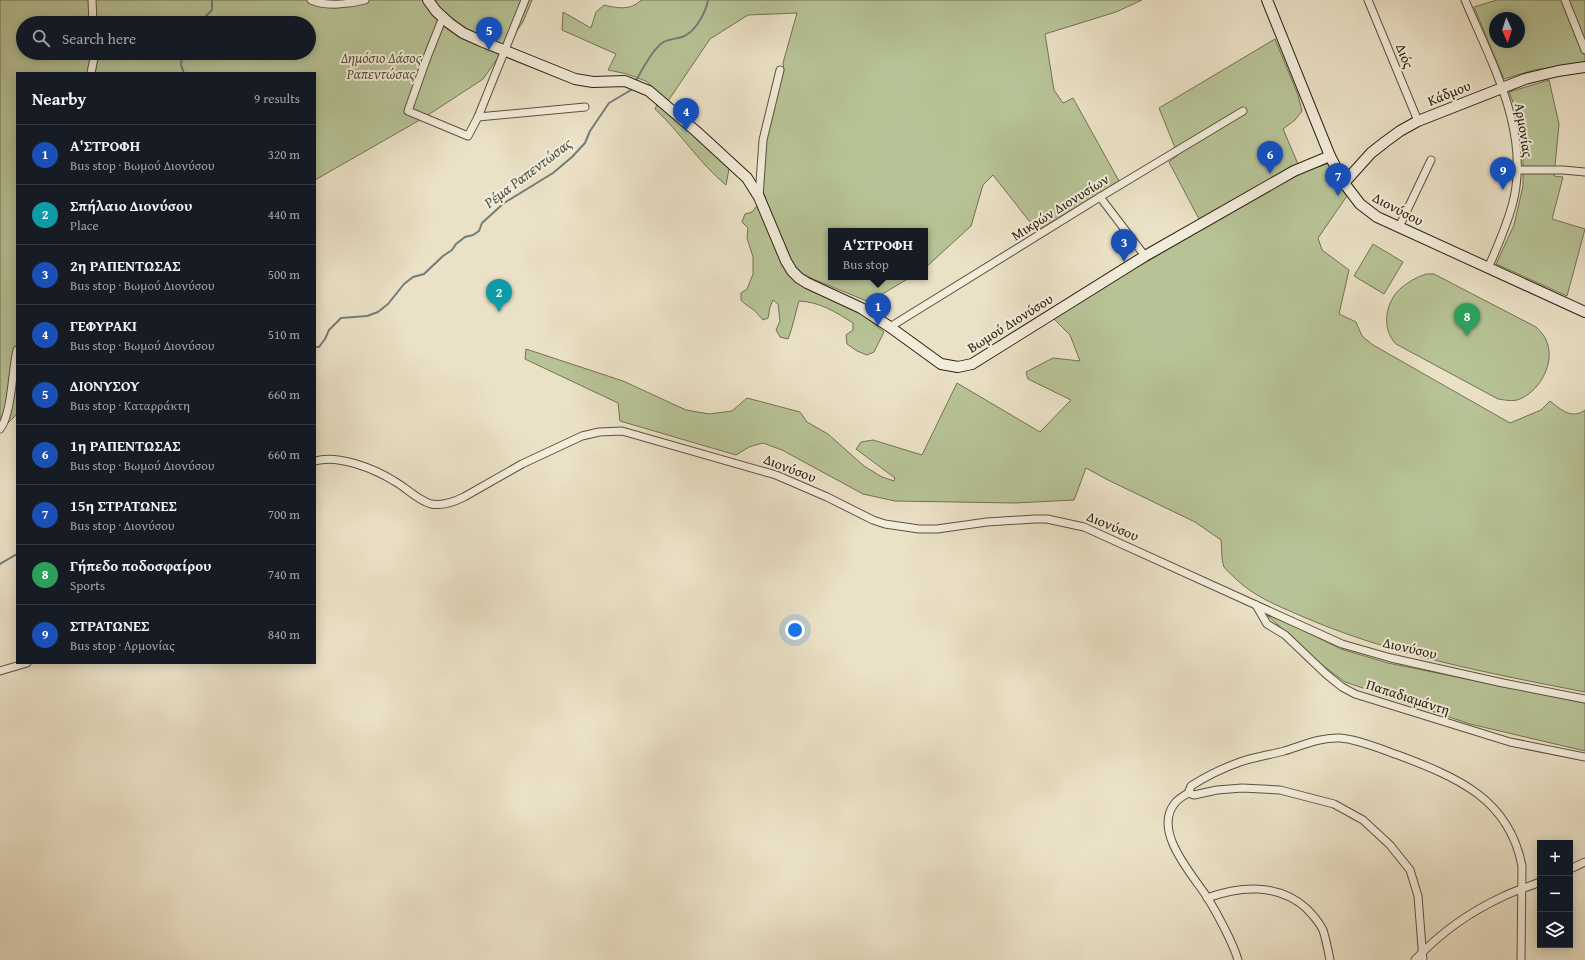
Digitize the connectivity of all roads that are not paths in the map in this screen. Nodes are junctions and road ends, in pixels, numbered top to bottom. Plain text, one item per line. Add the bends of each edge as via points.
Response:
1 (92, 0) edge
2 (311, 0) edge
3 (365, 0) edge
4 (428, 0) edge
5 (525, 0) edge
6 (1267, 0) edge
7 (1368, 0) edge
8 (1465, 0) edge
9 (1565, 0) edge
10 (93, 16) edge
11 (443, 17) junction
12 (1585, 50) edge
13 (504, 51) junction
14 (94, 60) edge
15 (1585, 67) edge
16 (780, 70) dead end
17 (91, 72) edge
18 (1502, 87) junction
19 (586, 107) dead end
20 (1243, 111) dead end
21 (478, 117) junction
22 (1418, 122) junction
23 (1330, 156) junction
24 (1431, 160) dead end
25 (1517, 170) junction
26 (1585, 172) edge
27 (1344, 183) junction
28 (759, 197) junction
29 (1100, 197) junction
30 (1399, 227) junction
31 (1145, 256) junction
32 (1488, 268) junction
33 (1585, 312) edge
34 (890, 327) junction
35 (16, 357) edge
36 (0, 429) edge
37 (316, 461) edge
38 (1256, 605) junction
39 (23, 664) edge
40 (0, 670) edge
41 (1585, 699) edge
42 (1585, 757) edge
43 (1190, 792) junction
44 (1585, 862) edge
45 (1573, 868) edge
46 (1537, 883) edge
47 (1521, 890) junction
48 (1207, 898) junction
49 (1423, 951) junction
50 (1238, 960) edge
51 (1330, 960) edge
52 (1415, 960) edge
53 (1423, 960) edge
54 (1521, 960) edge

1 - 10 street
2 - 3 street via 334,4
4 - 11 street
5 - 13 street
6 - 23 street, Διονύσου
7 - 22 street, Διός
8 - 18 street, Αρμονίας
9 - 12 street
11 - 13 street via 469,36
11 - 21 street via 408,111 468,136
13 - 21 street
13 - 28 street, Βωμού Διονύσου via 580,80 625,82 643,88 741,172
14 - 17 street
15 - 18 street, Κάδμου via 1541,74
16 - 28 street via 763,140
18 - 22 street, Κάδμου
18 - 25 street, Αρμονίας via 1516,143
19 - 21 street
20 - 29 street, Μικρών Διονυσίων
22 - 27 street, Κάδμου via 1384,142
23 - 27 street, Διονύσου
23 - 31 street, Βωμού Διονύσου via 1294,171
24 - 30 street
25 - 26 street
25 - 32 street, Αρμονίας via 1512,206
27 - 30 street, Διονύσου via 1360,204 1373,214
28 - 34 street, Βωμού Διονύσου via 786,261 796,275 807,283 851,302
29 - 31 street
29 - 34 street, Μικρών Διονυσίων
30 - 32 street, Διονύσου
31 - 34 street, Βωμού Διονύσου via 968,365 958,367 941,364
32 - 33 street, Διονύσου
35 - 36 street via 8,409
37 - 38 street, Διονύσου via 336,460 370,469 395,481 423,502 440,504 454,502 522,464 582,436 622,431 776,475 886,524 937,529 987,522 1047,519 1084,528
38 - 41 street, Διονύσου via 1342,644 1369,652 1488,680
38 - 42 street, Παπαδιαμάντη via 1267,624 1285,636 1342,687 1356,694 1510,742
39 - 40 street
43 - 47 street via 1190,786 1240,762 1323,740 1339,738 1388,752 1444,774 1490,803 1507,825 1520,855
43 - 48 street via 1174,804 1170,813 1169,831 1177,854
43 - 49 street via 1197,795 1242,788 1280,790 1334,804 1363,820 1390,845 1410,870 1418,896
44 - 45 street
46 - 47 street
47 - 49 street via 1472,912
47 - 54 street
48 - 50 street
48 - 51 street via 1241,889 1267,889 1297,900 1313,915 1322,929
49 - 52 street
49 - 53 street

